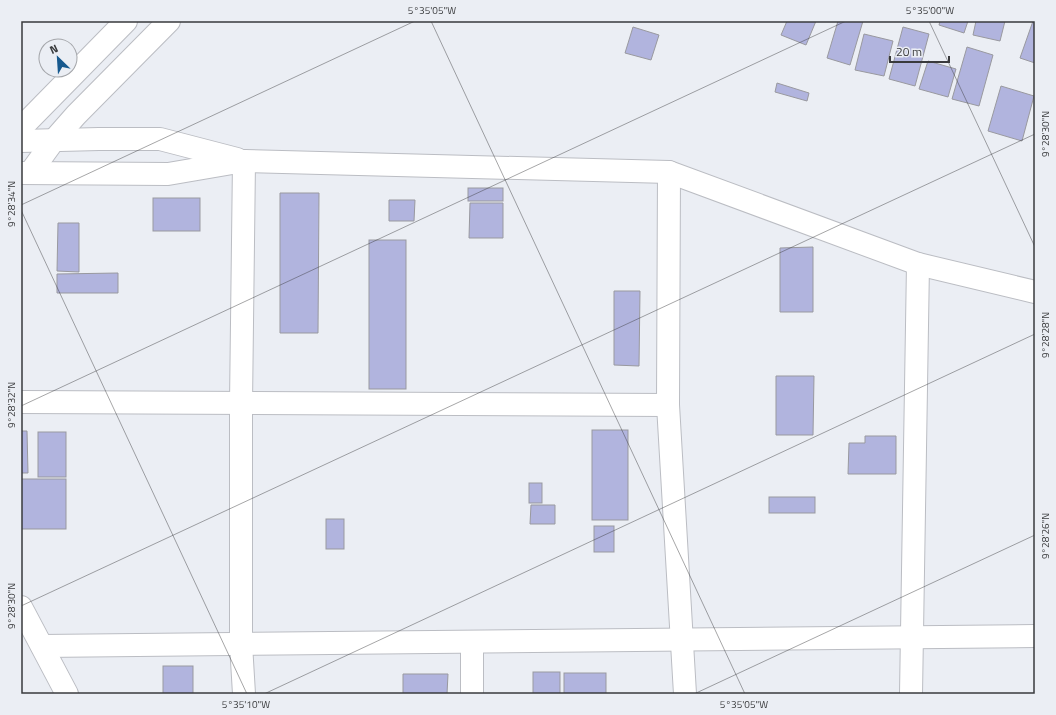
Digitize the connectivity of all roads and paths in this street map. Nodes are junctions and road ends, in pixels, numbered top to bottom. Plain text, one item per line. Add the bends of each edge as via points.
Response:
1 (126, 21) edge
2 (169, 21) edge
3 (21, 128) edge
4 (54, 140) junction
5 (21, 141) edge
6 (244, 161) junction
7 (669, 172) junction
8 (26, 173) edge
9 (918, 264) junction
10 (1035, 292) edge
11 (21, 402) edge
12 (241, 404) junction
13 (668, 405) junction
14 (21, 607) edge
15 (1035, 636) edge
16 (911, 637) junction
17 (682, 640) junction
18 (472, 642) junction
19 (241, 644) junction
20 (42, 646) junction
21 (67, 694) edge
22 (244, 694) edge
23 (472, 694) edge
24 (685, 694) edge
25 (911, 694) edge

1 - 3 street
2 - 4 street
4 - 5 street
4 - 6 street via 160,139
4 - 8 street
6 - 7 street
6 - 8 street via 168,174
6 - 12 street
7 - 9 street
7 - 13 street
9 - 10 street
9 - 16 street
11 - 12 street
12 - 13 street
12 - 19 street
13 - 17 street
14 - 20 street
15 - 16 street
16 - 17 street
16 - 25 street
17 - 18 street
17 - 24 street
18 - 19 street
18 - 23 street
19 - 20 street
19 - 22 street
20 - 21 street

